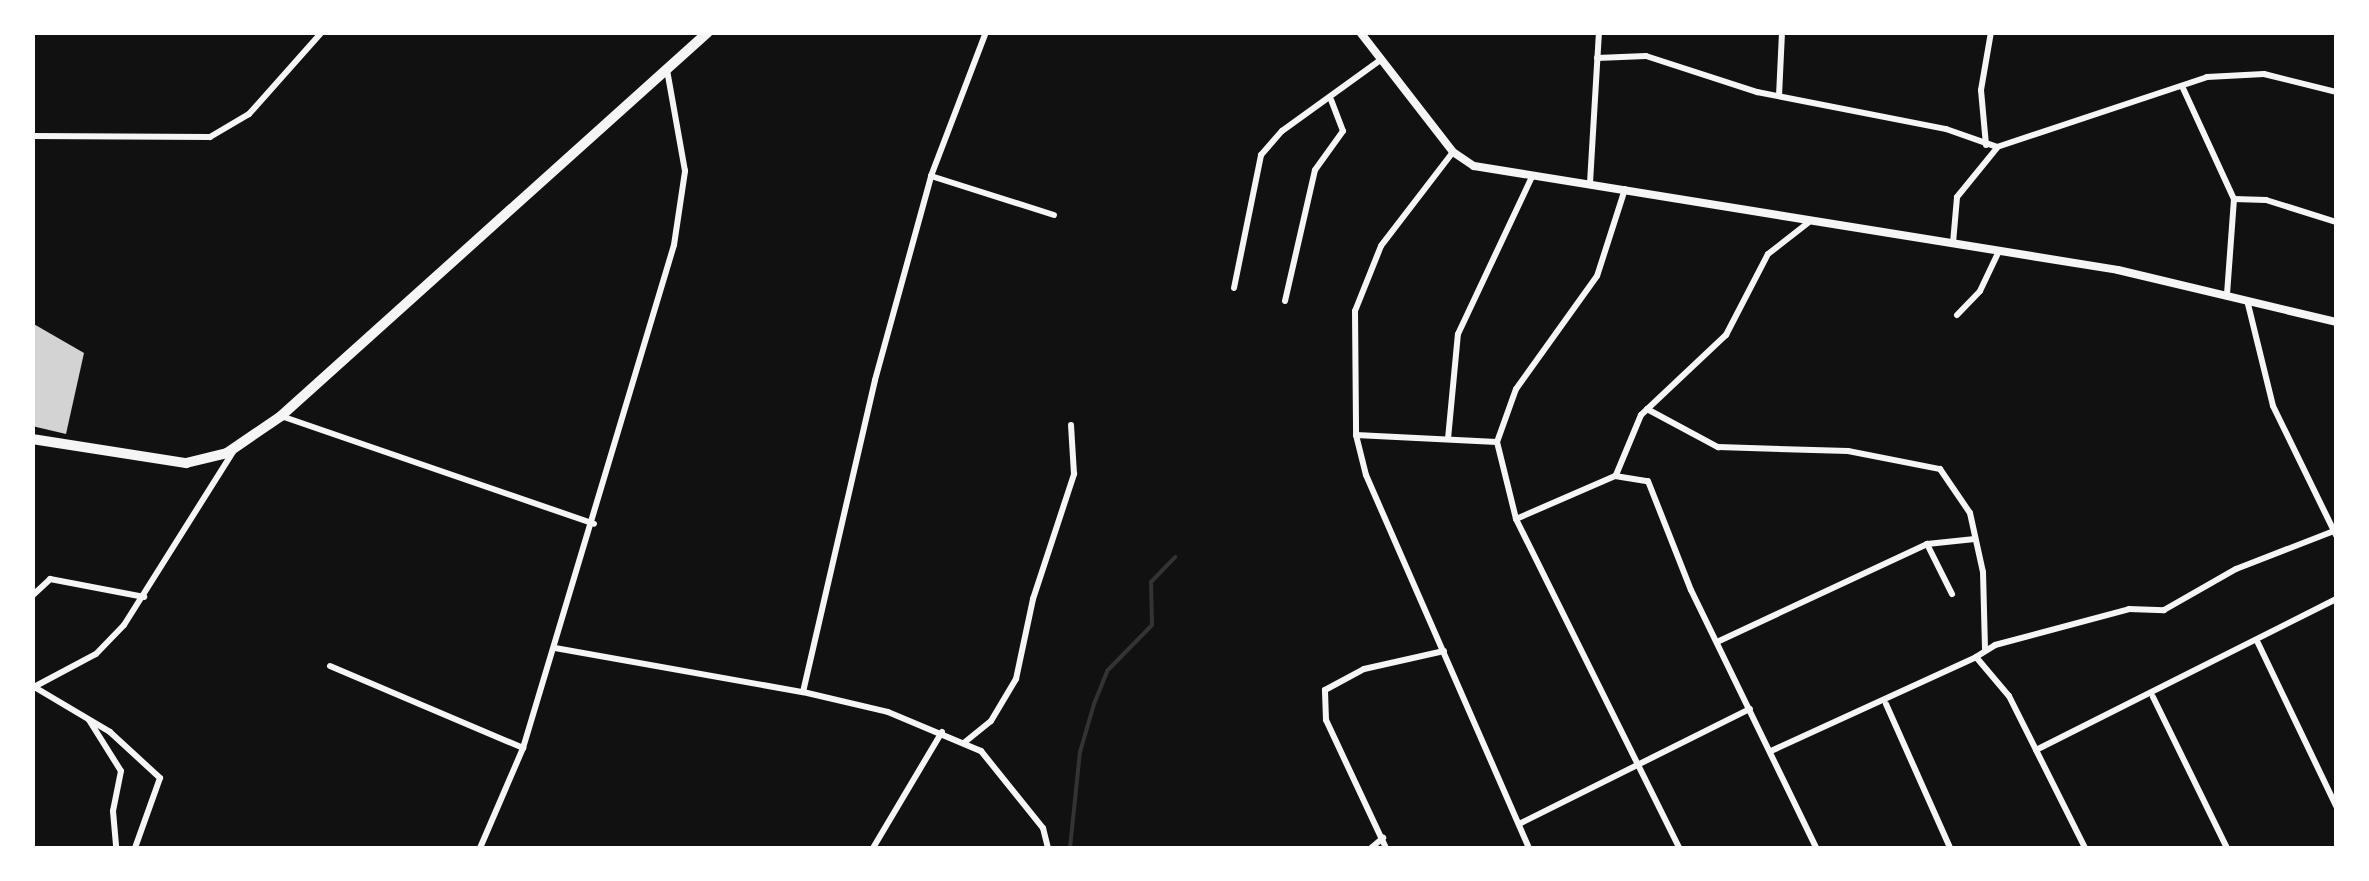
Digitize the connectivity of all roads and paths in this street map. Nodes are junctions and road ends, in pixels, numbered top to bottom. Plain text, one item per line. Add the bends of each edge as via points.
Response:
1 (322, 32) edge
2 (986, 32) edge
3 (1360, 32) edge
4 (1598, 32) edge
5 (1782, 32) edge
6 (1991, 32) edge
7 (702, 34) edge
8 (1597, 58) junction
9 (1382, 59) junction
10 (667, 69) junction
11 (2182, 86) junction
12 (2336, 92) edge
13 (1779, 96) junction
14 (1331, 100) junction
15 (32, 136) edge
16 (1986, 146) junction
17 (1998, 147) junction
18 (1452, 152) junction
19 (931, 176) junction
20 (1532, 177) junction
21 (1590, 183) junction
22 (1626, 188) junction
23 (2234, 199) junction
24 (1054, 215) dead end
25 (2336, 222) edge
26 (1808, 223) junction
27 (1953, 243) junction
28 (1998, 251) junction
29 (1234, 288) dead end
30 (2227, 294) junction
31 (2247, 300) junction
32 (1285, 301) dead end
33 (1957, 315) dead end
34 (2336, 322) edge
35 (1647, 409) junction
36 (280, 416) junction
37 (1071, 425) dead end
38 (1356, 435) junction
39 (32, 439) edge
40 (1448, 439) junction
41 (1498, 442) junction
42 (236, 446) junction
43 (1615, 476) junction
44 (1516, 518) junction
45 (594, 524) junction
46 (2335, 533) edge
47 (1975, 539) junction
48 (1927, 544) junction
49 (1952, 594) dead end
50 (32, 596) edge
51 (144, 597) junction
52 (2336, 599) edge
53 (1717, 642) junction
54 (2258, 642) junction
55 (555, 648) junction
56 (1985, 650) junction
57 (1444, 651) junction
58 (1976, 657) junction
59 (330, 666) dead end
60 (34, 688) edge
61 (803, 692) junction
62 (2152, 697) junction
63 (1886, 704) junction
64 (1750, 709) junction
65 (88, 719) junction
66 (942, 732) junction
67 (965, 742) junction
68 (523, 748) junction
69 (2036, 750) junction
70 (1771, 751) junction
71 (1640, 764) junction
72 (2336, 806) edge
73 (1519, 824) junction
74 (1383, 838) junction
75 (116, 848) edge
76 (135, 848) edge
77 (480, 848) edge
78 (873, 848) edge
79 (1048, 848) edge
80 (1371, 848) edge
81 (1386, 848) edge
82 (1529, 848) edge
83 (1679, 848) edge
84 (1816, 848) edge
85 (1950, 848) edge
86 (2085, 848) edge
87 (2227, 848) edge

1 - 15 street via 249,114 210,137
2 - 19 street
3 - 9 street
4 - 8 street
5 - 13 street
6 - 16 street via 1981,90
7 - 10 highway
8 - 13 street via 1646,56
8 - 21 street
9 - 14 street
9 - 18 street
10 - 36 highway
10 - 45 street via 685,171 674,245
11 - 12 street via 2222,74 2264,74
11 - 17 street
11 - 23 street
13 - 16 street via 1946,128
14 - 29 street via 1282,131 1261,156
14 - 32 street via 1343,131 1314,170
16 - 17 street
17 - 27 street via 1957,197
18 - 20 street via 1474,166
18 - 38 street via 1381,246 1355,312
19 - 24 street
19 - 61 street via 874,380
20 - 21 street
20 - 40 street via 1458,334
21 - 22 street
22 - 26 street
22 - 41 street via 1597,276 1516,389
23 - 25 street via 2266,200
23 - 30 street
26 - 27 street
26 - 35 street via 1768,254 1726,335
27 - 28 street
28 - 30 street
28 - 33 street via 1980,290
30 - 31 street
31 - 34 street
31 - 46 street via 2273,406
35 - 43 street
35 - 47 street via 1718,447 1848,451 1940,469 1964,495
36 - 42 highway
36 - 45 street
37 - 67 street via 1074,474 1032,599 1016,679 991,721
38 - 40 street
38 - 57 street via 1366,476
39 - 42 highway via 186,463 214,460
40 - 41 street
41 - 44 street
42 - 51 street
43 - 44 street
43 - 53 street via 1636,475 1655,492
44 - 71 street
45 - 55 street
46 - 56 street via 2236,569 2164,610 2129,609
47 - 48 street
47 - 56 street via 1986,601
48 - 49 street
48 - 53 street
50 - 51 street via 50,578
51 - 60 street via 96,654
52 - 54 street
53 - 64 street
54 - 62 street
54 - 72 street
55 - 61 street
55 - 68 street
56 - 58 street
57 - 73 street
57 - 74 street via 1364,668 1324,690 1338,752
58 - 63 street
58 - 69 street via 2000,682
59 - 68 street
60 - 65 street
61 - 66 street
62 - 69 street
62 - 87 street
63 - 70 street
63 - 85 street
64 - 70 street
64 - 71 street
65 - 75 street via 121,770 113,810
65 - 76 street via 160,778
66 - 67 street
66 - 78 street
67 - 79 street via 994,763 1043,828
68 - 77 street
69 - 86 street
70 - 84 street
71 - 73 street
71 - 83 street
73 - 82 street
74 - 80 street
74 - 81 street

